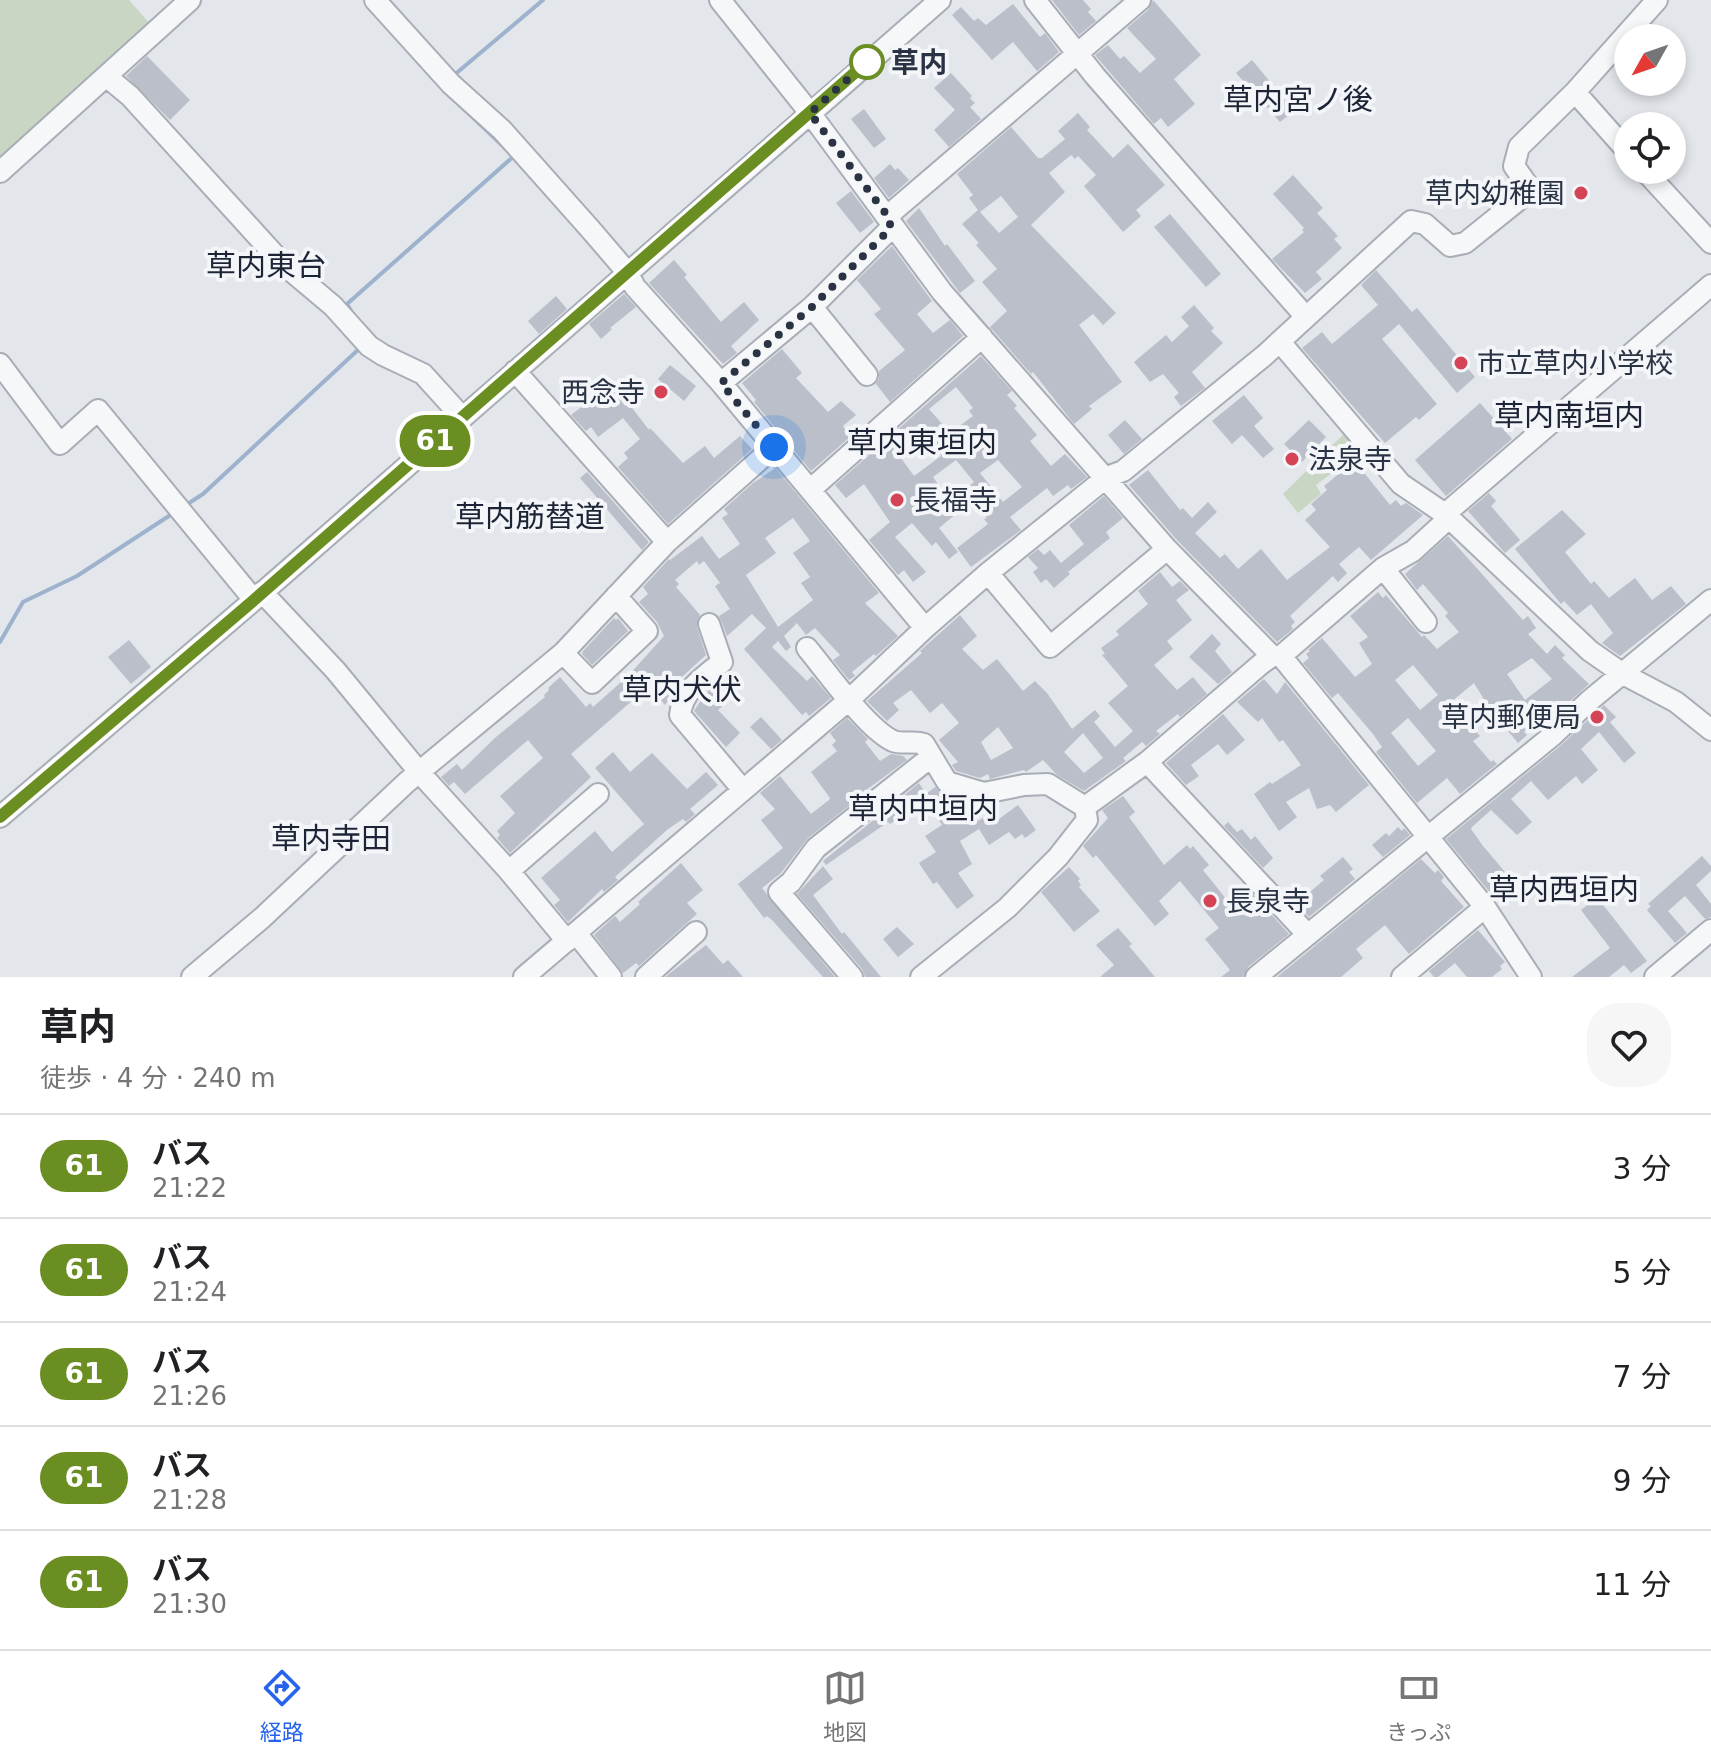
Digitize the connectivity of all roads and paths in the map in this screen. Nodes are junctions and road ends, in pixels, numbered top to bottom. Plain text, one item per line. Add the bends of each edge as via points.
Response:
1 (190, 0) edge
2 (375, 0) edge
3 (720, 0) edge
4 (940, 0) edge
5 (1035, 0) edge
6 (1140, 0) edge
7 (1657, 0) edge
8 (1076, 54) junction
9 (107, 77) junction
10 (1575, 92) junction
11 (810, 113) junction
12 (1614, 136) edge
13 (0, 172) edge
14 (1657, 184) edge
15 (890, 219) junction
16 (1711, 243) edge
17 (627, 272) junction
18 (1711, 285) edge
19 (812, 307) junction
20 (1305, 316) junction
21 (982, 337) junction
22 (1280, 342) junction
23 (0, 364) edge
24 (515, 371) junction
25 (867, 375) dead end
26 (721, 383) junction
27 (462, 417) junction
28 (774, 447) junction
29 (1107, 477) junction
30 (810, 490) junction
31 (1447, 516) junction
32 (667, 542) junction
33 (1167, 549) junction
34 (1383, 568) junction
35 (988, 573) junction
36 (258, 596) junction
37 (616, 596) junction
38 (1711, 600) edge
39 (1426, 622) dead end
40 (709, 624) dead end
41 (925, 628) junction
42 (807, 648) dead end
43 (563, 653) junction
44 (1276, 656) junction
45 (1623, 674) junction
46 (850, 699) junction
47 (1711, 730) edge
48 (931, 757) junction
49 (1147, 762) junction
50 (420, 773) junction
51 (743, 790) junction
52 (598, 794) dead end
53 (1085, 807) junction
54 (0, 817) edge
55 (1428, 838) junction
56 (509, 871) junction
57 (1485, 907) junction
58 (1711, 930) edge
59 (696, 932) dead end
60 (1308, 935) junction
61 (572, 937) junction
62 (192, 977) edge
63 (524, 977) edge
64 (611, 977) edge
65 (646, 977) edge
66 (852, 977) edge
67 (921, 977) edge
68 (1256, 977) edge
69 (1402, 977) edge
70 (1531, 977) edge
71 (1655, 977) edge

1 - 9 street
2 - 17 street via 451,84 502,130
3 - 11 street
4 - 11 street
5 - 8 street
6 - 8 street
7 - 10 street
8 - 15 street
8 - 20 street
9 - 13 street
9 - 27 street via 283,264 333,306 369,346 423,374
10 - 12 street
10 - 20 street via 1519,147 1514,166 1531,190 1465,243 1450,246 1425,224 1411,221
11 - 15 street
11 - 17 street
14 - 16 street
15 - 19 street via 890,229
15 - 21 street
17 - 24 street
17 - 26 street
18 - 31 street
19 - 25 street
19 - 26 street
20 - 22 street
21 - 29 street
21 - 30 street
22 - 29 street via 1123,471
22 - 31 street via 1401,484
23 - 36 street via 60,444 98,410
24 - 27 street
24 - 32 street
26 - 28 street
27 - 36 street
28 - 30 street
28 - 32 street
29 - 33 street
29 - 35 street
30 - 41 street
31 - 34 street via 1413,551
31 - 45 street via 1590,651
32 - 37 street
33 - 35 street via 1050,647
33 - 44 street
34 - 39 street
34 - 44 street
35 - 41 street
36 - 50 street via 336,671
36 - 54 street
37 - 43 street
37 - 43 street via 647,631 592,683
38 - 45 street
40 - 51 street via 722,662 681,702 680,715
41 - 46 street
42 - 46 street
43 - 50 street
44 - 49 street
44 - 55 street
45 - 47 street via 1676,702
45 - 55 street
46 - 48 street via 879,732 900,744 924,744
46 - 51 street
48 - 53 street via 947,782 984,793 1048,784
48 - 66 street via 816,848 779,892
49 - 53 street
49 - 60 street
50 - 56 street
50 - 62 street
51 - 61 street
52 - 56 street
53 - 67 street via 1087,820 1058,857 1007,908
55 - 57 street
55 - 60 street
56 - 61 street
57 - 69 street
57 - 70 street
58 - 71 street
59 - 65 street
60 - 68 street
61 - 63 street
61 - 64 street

